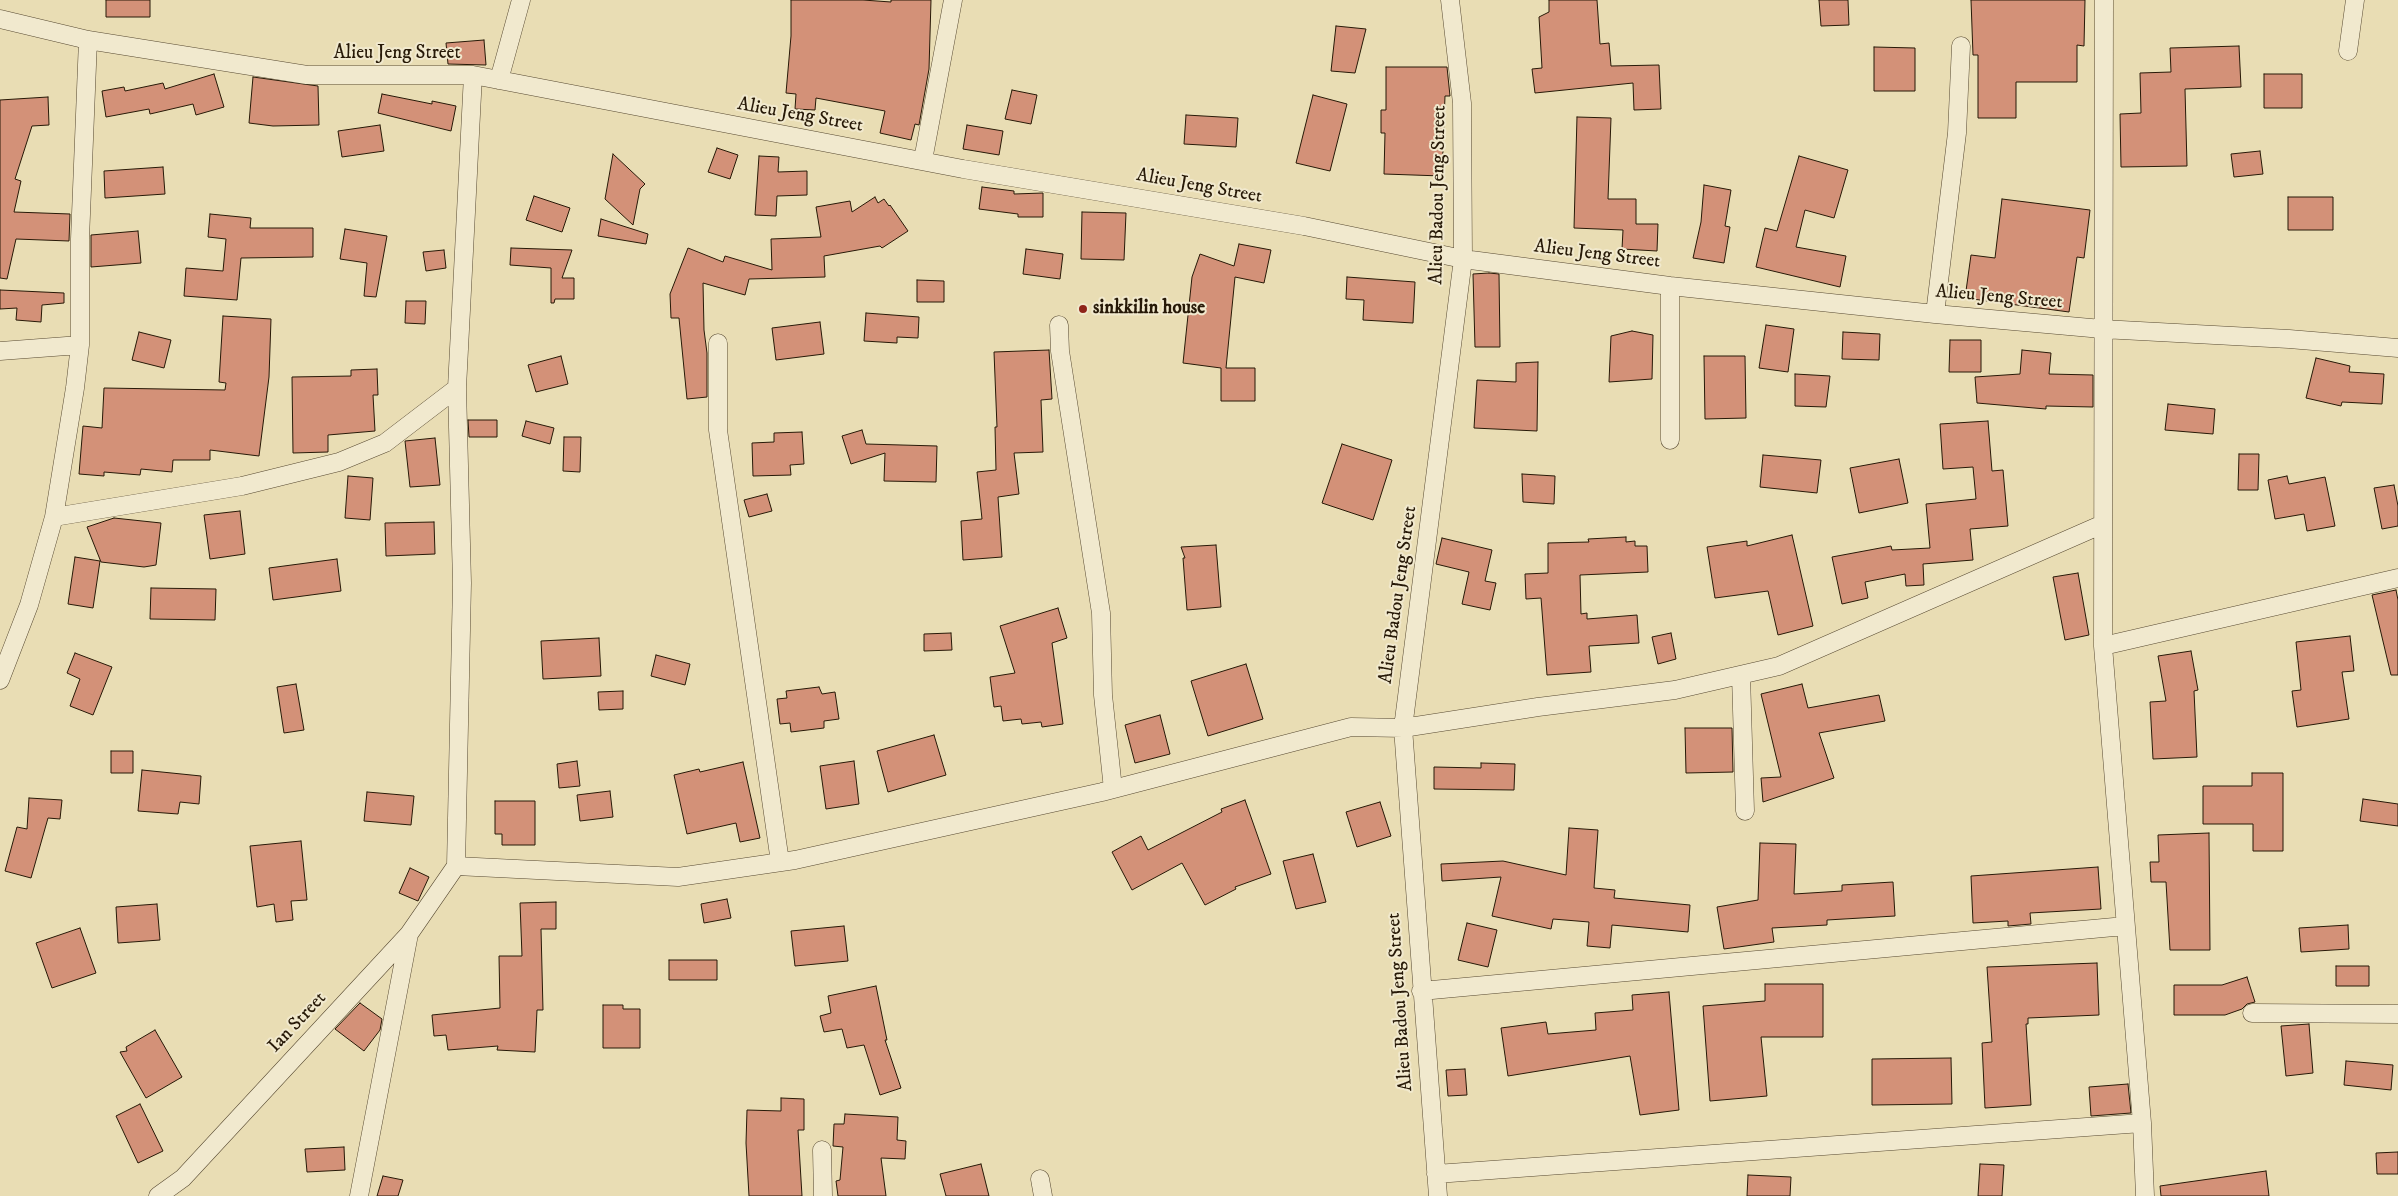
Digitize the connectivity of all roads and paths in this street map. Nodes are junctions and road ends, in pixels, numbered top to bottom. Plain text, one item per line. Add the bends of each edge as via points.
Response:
1 (521, 0) edge
2 (953, 0) edge
3 (1450, 0) edge
4 (2104, 0) edge
5 (2355, 0) edge
6 (0, 19) edge
7 (88, 40) junction
8 (1961, 46) dead end
9 (2348, 51) dead end
10 (473, 75) junction
11 (499, 80) junction
12 (923, 160) junction
13 (1463, 259) junction
14 (1670, 286) junction
15 (1935, 314) junction
16 (1059, 325) dead end
17 (2102, 329) junction
18 (718, 343) dead end
19 (80, 345) junction
20 (2398, 348) edge
21 (0, 351) edge
22 (457, 388) junction
23 (1670, 440) dead end
24 (54, 517) junction
25 (2103, 524) junction
26 (2398, 578) edge
27 (2103, 646) junction
28 (1741, 675) junction
29 (0, 680) edge
30 (1403, 728) junction
31 (1113, 789) junction
32 (1745, 811) dead end
33 (780, 862) junction
34 (456, 866) junction
35 (2125, 926) junction
36 (409, 934) junction
37 (1421, 991) junction
38 (2252, 1013) dead end
39 (2398, 1014) edge
40 (2142, 1123) junction
41 (822, 1150) dead end
42 (1436, 1174) junction
43 (158, 1196) edge
44 (359, 1196) edge
45 (823, 1196) edge
46 (1438, 1196) edge
47 (2145, 1196) edge

1 - 11 street
2 - 12 street
3 - 13 street, Alieu Badou Jeng Street via 1462,103
4 - 17 street
5 - 9 street
6 - 7 street, Alieu Jeng Street
7 - 10 street, Alieu Jeng Street via 307,75
7 - 19 street via 80,239
8 - 15 street via 1958,133
10 - 11 street, Alieu Jeng Street
10 - 22 street
11 - 12 street, Alieu Jeng Street
12 - 13 street, Alieu Jeng Street via 1304,226
13 - 14 street, Alieu Jeng Street
13 - 30 street, Alieu Badou Jeng Street
14 - 15 street, Alieu Jeng Street
14 - 23 street
15 - 17 street, Alieu Jeng Street
16 - 31 street via 1060,351 1101,613 1103,695
17 - 20 street, Alieu Jeng Street
17 - 25 street
18 - 33 street via 718,430
19 - 21 street
19 - 24 street
22 - 24 street via 385,443 339,462 242,486
22 - 34 street via 462,583
24 - 29 street via 29,605
25 - 27 street
25 - 28 street via 1779,666
26 - 27 street
27 - 35 street
28 - 30 street via 1675,690
28 - 32 street
30 - 31 street via 1351,727
30 - 37 street, Alieu Badou Jeng Street
31 - 33 street
33 - 34 street via 678,877
34 - 36 street, Ian Street
35 - 37 street
35 - 40 street
36 - 43 street, Ian Street via 183,1178
36 - 44 street
37 - 42 street, Alieu Badou Jeng Street
38 - 39 street
40 - 42 street
40 - 47 street
41 - 45 street
42 - 46 street, Alieu Badou Jeng Street

